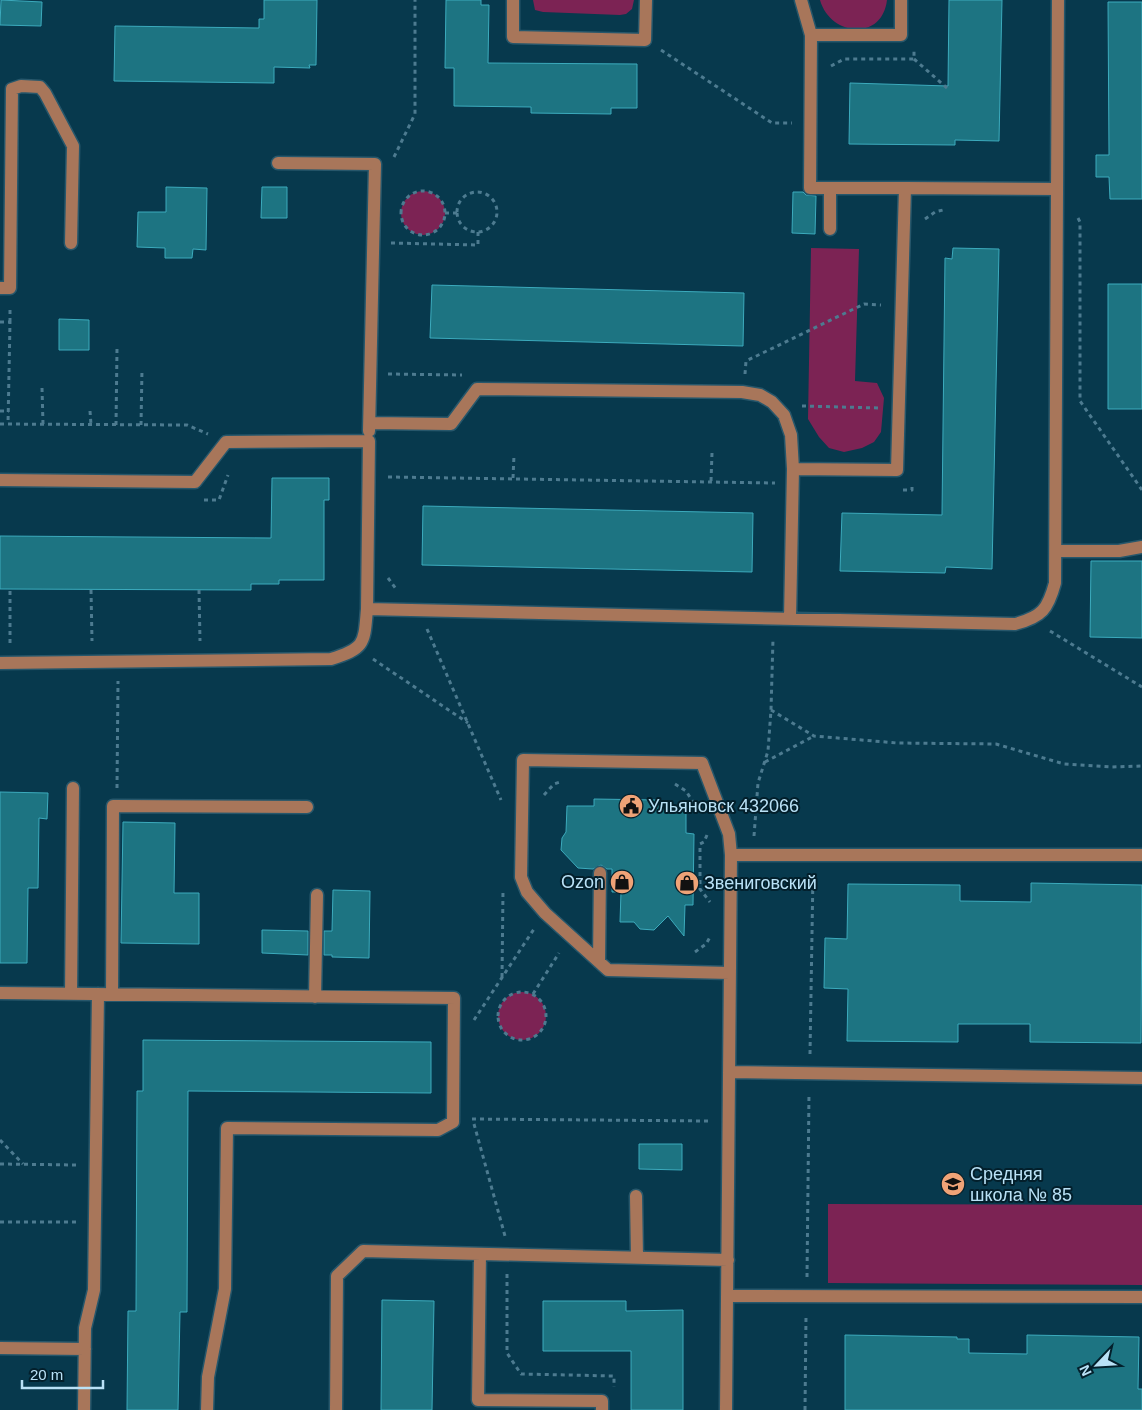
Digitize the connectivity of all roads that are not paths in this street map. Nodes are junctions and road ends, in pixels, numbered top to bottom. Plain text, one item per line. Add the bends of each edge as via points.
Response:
1 (514, 0) edge
2 (646, 0) edge
3 (802, 0) edge
4 (901, 0) edge
5 (1058, 0) edge
6 (811, 35) junction
7 (278, 163) dead end
8 (830, 188) junction
9 (904, 188) junction
10 (1057, 189) junction
11 (830, 229) dead end
12 (71, 243) dead end
13 (0, 288) edge
14 (370, 423) junction
15 (369, 441) junction
16 (793, 469) junction
17 (0, 480) edge
18 (1142, 547) edge
19 (1056, 552) junction
20 (367, 609) junction
21 (790, 618) junction
22 (0, 663) edge
23 (73, 788) dead end
24 (307, 807) dead end
25 (731, 855) junction
26 (1142, 855) edge
27 (600, 873) dead end
28 (317, 895) dead end
29 (599, 962) junction
30 (730, 973) junction
31 (0, 993) edge
32 (71, 994) junction
33 (98, 994) junction
34 (112, 994) junction
35 (315, 997) junction
36 (729, 1072) junction
37 (1142, 1078) edge
38 (636, 1196) dead end
39 (480, 1254) junction
40 (637, 1258) junction
41 (728, 1260) junction
42 (727, 1296) junction
43 (1142, 1297) edge
44 (0, 1348) edge
45 (85, 1349) junction
46 (478, 1405) edge
47 (84, 1410) edge
48 (207, 1410) edge
49 (336, 1410) edge
50 (602, 1410) edge
51 (726, 1410) edge

1 - 2 lane via 513,38 645,40
3 - 6 lane
4 - 6 lane via 900,35
5 - 10 lane
6 - 8 lane via 810,188
7 - 14 lane via 375,164
8 - 9 lane
8 - 11 lane
9 - 10 lane
9 - 16 lane via 898,470
10 - 19 lane
12 - 13 lane via 73,146 40,87 12,89 10,288
14 - 15 lane
14 - 16 lane via 451,424 477,389 742,392 766,397 779,407 791,435
15 - 17 lane via 226,442 195,482
15 - 20 lane
16 - 21 lane
18 - 19 lane via 1119,551
19 - 21 lane via 1055,583 1050,602 1036,618 1015,624
20 - 21 lane
20 - 22 lane via 364,637 357,648 331,659
23 - 32 lane
24 - 34 lane via 113,806
25 - 26 lane
25 - 29 lane via 729,834 702,763 523,760 521,877 527,892 546,913
25 - 30 lane
27 - 29 lane
28 - 35 lane
29 - 30 lane via 608,970
30 - 36 lane
31 - 32 lane
32 - 33 lane
33 - 34 lane
33 - 45 lane via 94,1290 85,1328
34 - 35 lane
35 - 48 lane via 454,998 453,1122 438,1130 226,1128 225,1289 208,1377
36 - 37 lane
36 - 41 lane
38 - 40 lane
39 - 40 lane
39 - 46 lane
39 - 49 lane via 363,1251 337,1276
40 - 41 lane
41 - 42 lane
42 - 43 lane
42 - 51 lane
44 - 45 lane
45 - 47 lane
46 - 50 lane via 602,1401

